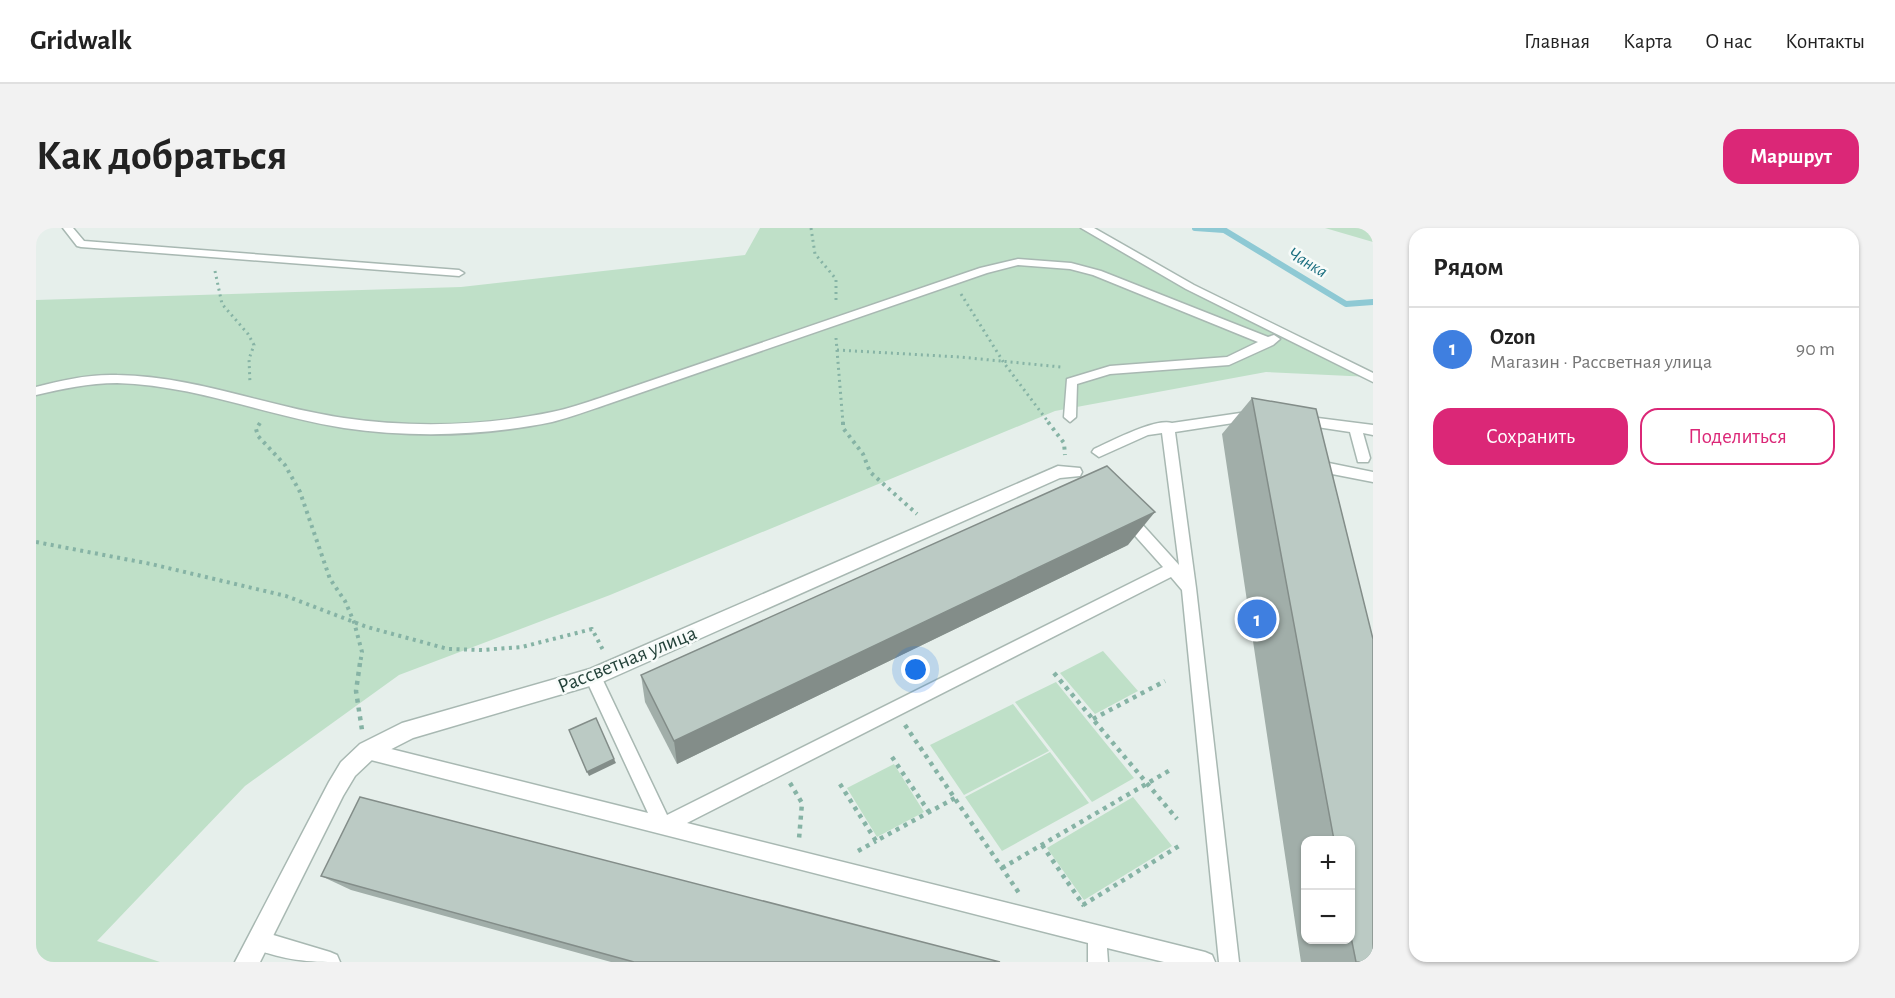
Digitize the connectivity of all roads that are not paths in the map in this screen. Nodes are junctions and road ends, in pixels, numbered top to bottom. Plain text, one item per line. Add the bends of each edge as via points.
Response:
1 (68, 228) edge
2 (1086, 228) edge
3 (459, 273) dead end
4 (1285, 334) junction
5 (1269, 342) junction
6 (1373, 378) edge
7 (36, 391) edge
8 (1070, 417) dead end
9 (1268, 417) edge
10 (1168, 426) junction
11 (1354, 428) junction
12 (1290, 429) edge
13 (1373, 430) edge
14 (1099, 452) dead end
15 (1363, 458) dead end
16 (1076, 474) road end
17 (1373, 477) edge
18 (1330, 490) edge
19 (1113, 503) edge
20 (1174, 569) junction
21 (1189, 588) junction
22 (593, 678) junction
23 (367, 751) junction
24 (663, 826) junction
25 (1097, 936) junction
26 (260, 941) junction
27 (247, 962) edge
28 (330, 962) edge
29 (1098, 962) edge
30 (1205, 962) edge
31 (1229, 962) edge

1 - 3 lane via 81,244
2 - 4 lane via 1190,287
4 - 5 lane
4 - 6 lane
5 - 7 lane via 1097,273 1050,262 1018,262 984,270 554,417 510,423 421,428 343,423 152,382 116,379 73,382
5 - 8 lane via 1229,361 1110,370 1071,382
9 - 10 lane
10 - 14 lane via 1146,431
10 - 21 lane
11 - 12 lane via 1288,420
11 - 13 lane
11 - 15 lane
16 - 22 street, Рассветная улица via 1058,472
17 - 18 lane via 1324,467
19 - 20 lane
20 - 21 lane
20 - 24 lane
21 - 31 lane
22 - 23 street, Рассветная улица via 408,730
22 - 24 lane
23 - 24 lane
23 - 26 street, Рассветная улица via 348,769 336,789
24 - 25 lane
25 - 29 lane
25 - 30 lane
26 - 27 street, Рассветная улица
26 - 28 lane

